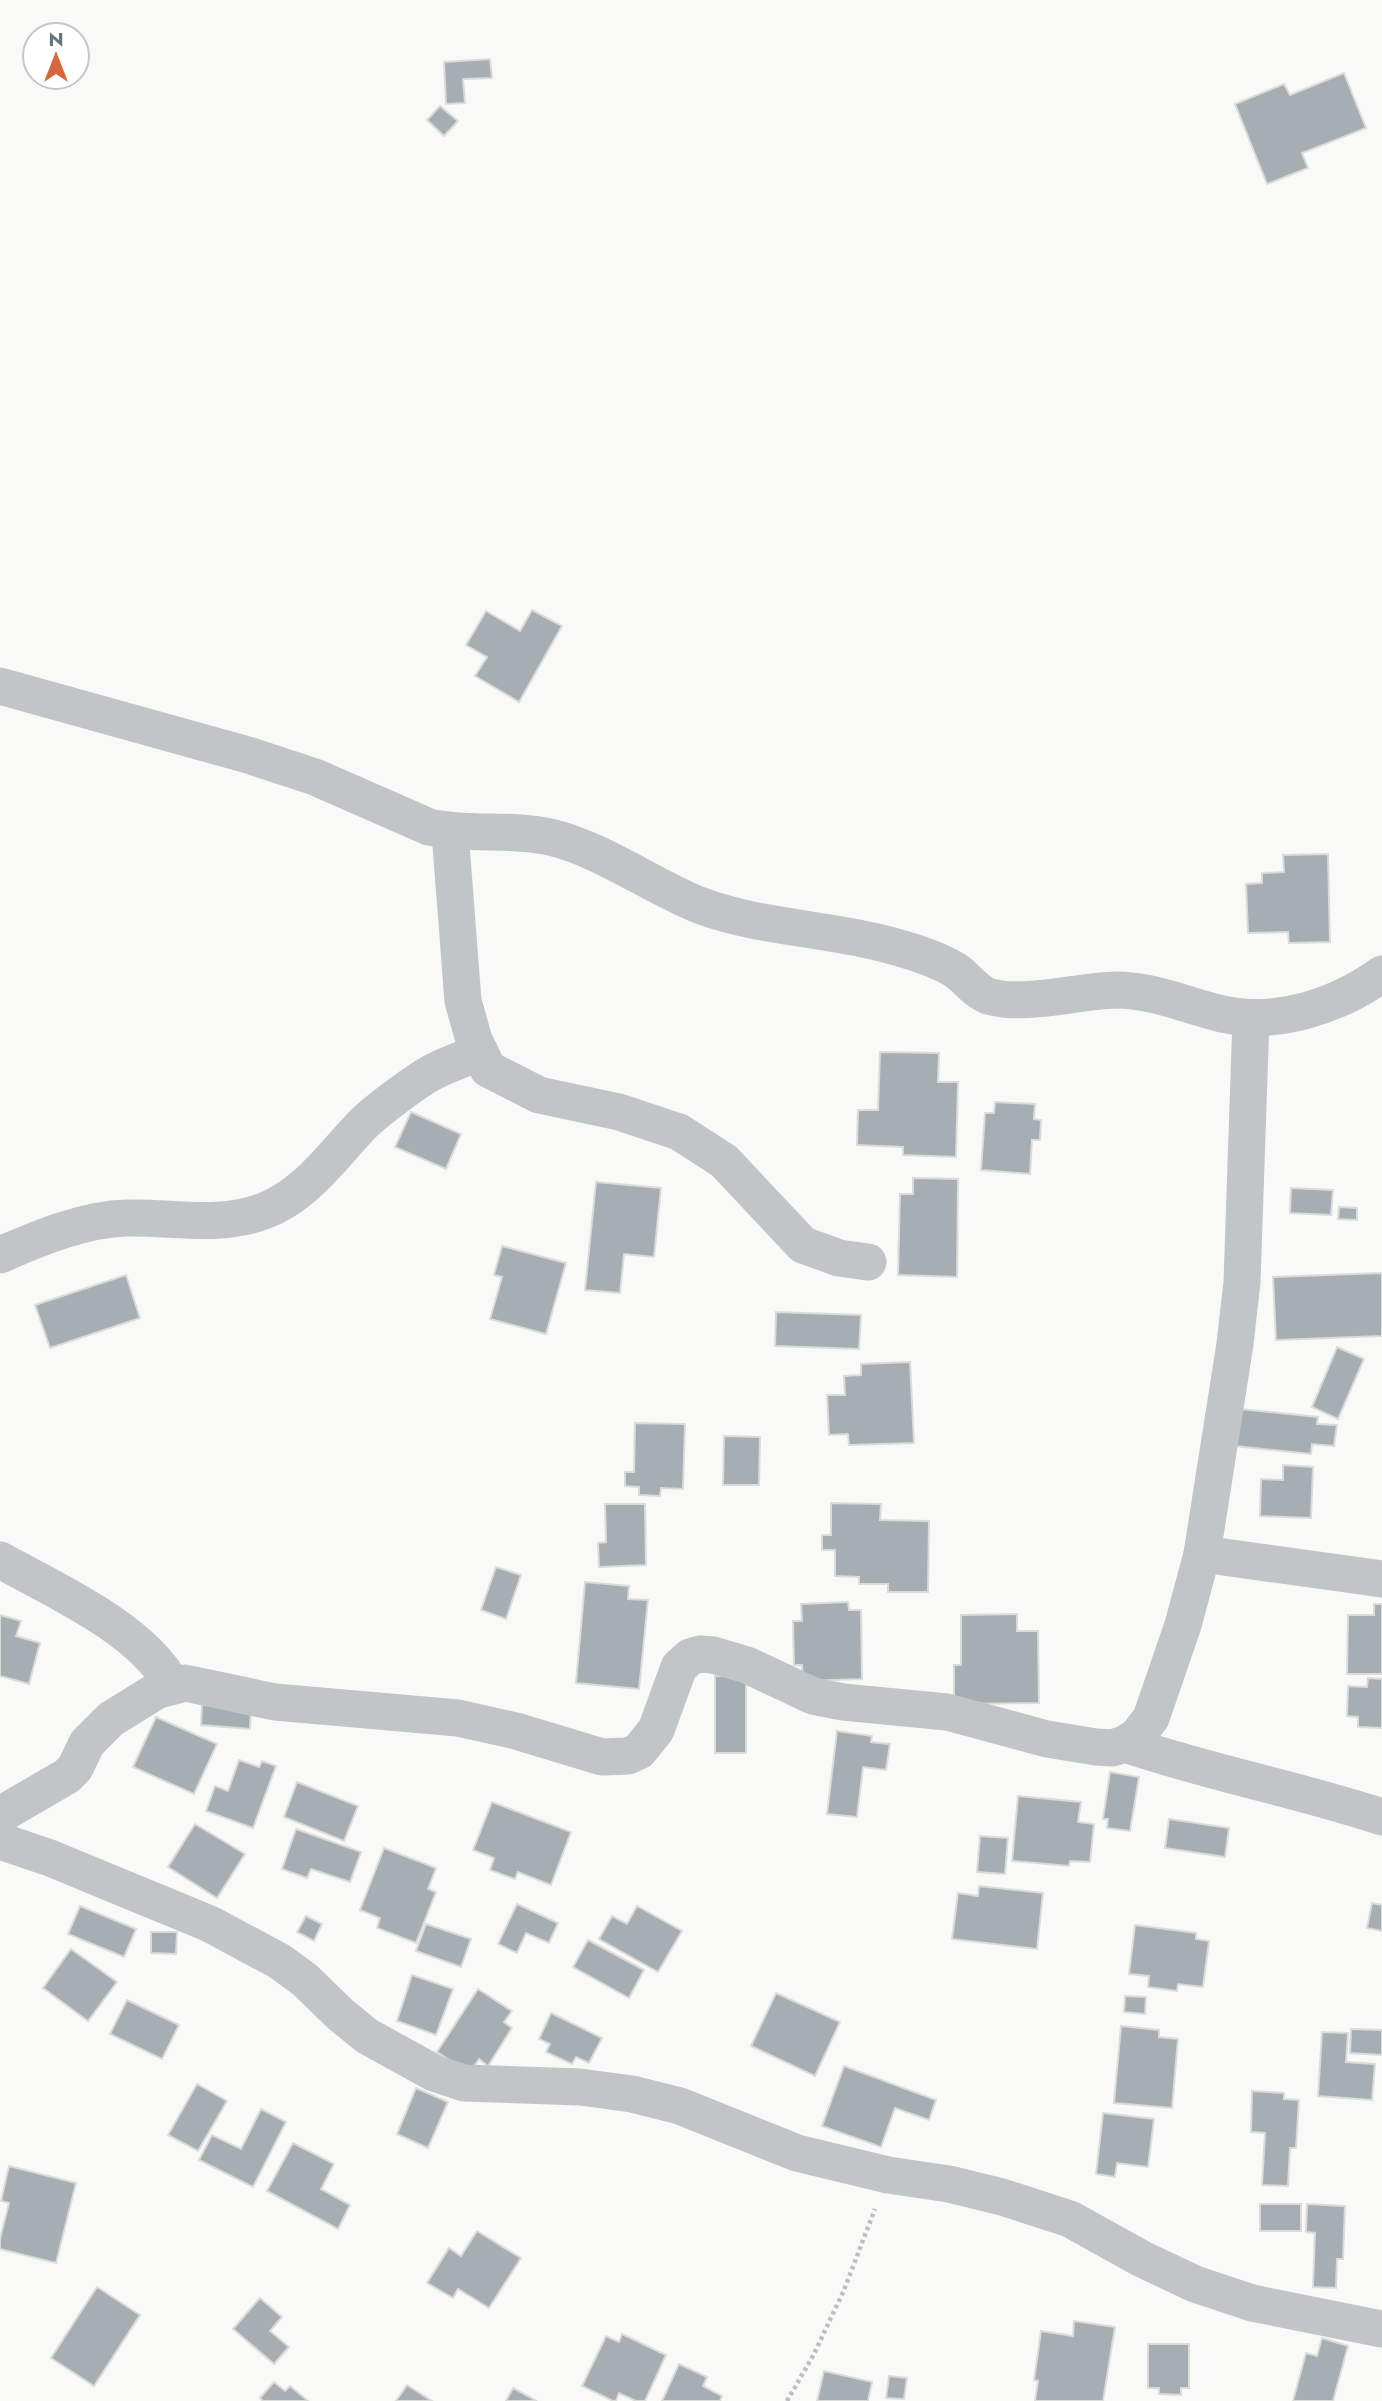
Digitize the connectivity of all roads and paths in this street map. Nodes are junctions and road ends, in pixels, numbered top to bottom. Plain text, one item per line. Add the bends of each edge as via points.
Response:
1 (0, 686) edge
2 (450, 832) junction
3 (1382, 974) edge
4 (1251, 1018) junction
5 (480, 1052) junction
6 (0, 1255) edge
7 (868, 1262) dead end
8 (1202, 1554) junction
9 (0, 1560) edge
10 (1382, 1579) edge
11 (173, 1686) junction
12 (1125, 1744) junction
13 (0, 1815) edge
14 (1382, 1816) edge
15 (0, 1842) edge
16 (888, 2175) junction
17 (1382, 2329) edge
18 (787, 2401) edge

1 - 2 street via 271,762
2 - 4 street via 552,837 700,905 881,943 926,957 955,970 985,995 1011,999 1140,992
2 - 5 street via 463,1001
3 - 4 street via 1321,1007
4 - 8 street via 1242,1282
5 - 6 street via 430,1073 365,1123 297,1192 265,1210 229,1220 125,1218 77,1226
5 - 7 street via 488,1069 539,1095 619,1112 679,1132 724,1161 803,1245
8 - 10 street
8 - 12 street via 1151,1718
9 - 11 street via 106,1618 164,1670
11 - 12 street via 192,1684 275,1702 458,1718 618,1758 639,1751 656,1730 679,1667 700,1654 747,1665 813,1696 947,1712 1096,1747
11 - 13 street via 158,1690 111,1719 87,1743 67,1776
12 - 14 street
15 - 16 street via 210,1924 279,1961 366,2036 434,2073 464,2083 580,2087 632,2094 680,2106 768,2143
16 - 17 street via 949,2184 1070,2219 1195,2284 1252,2303
16 - 18 path via 844,2290

